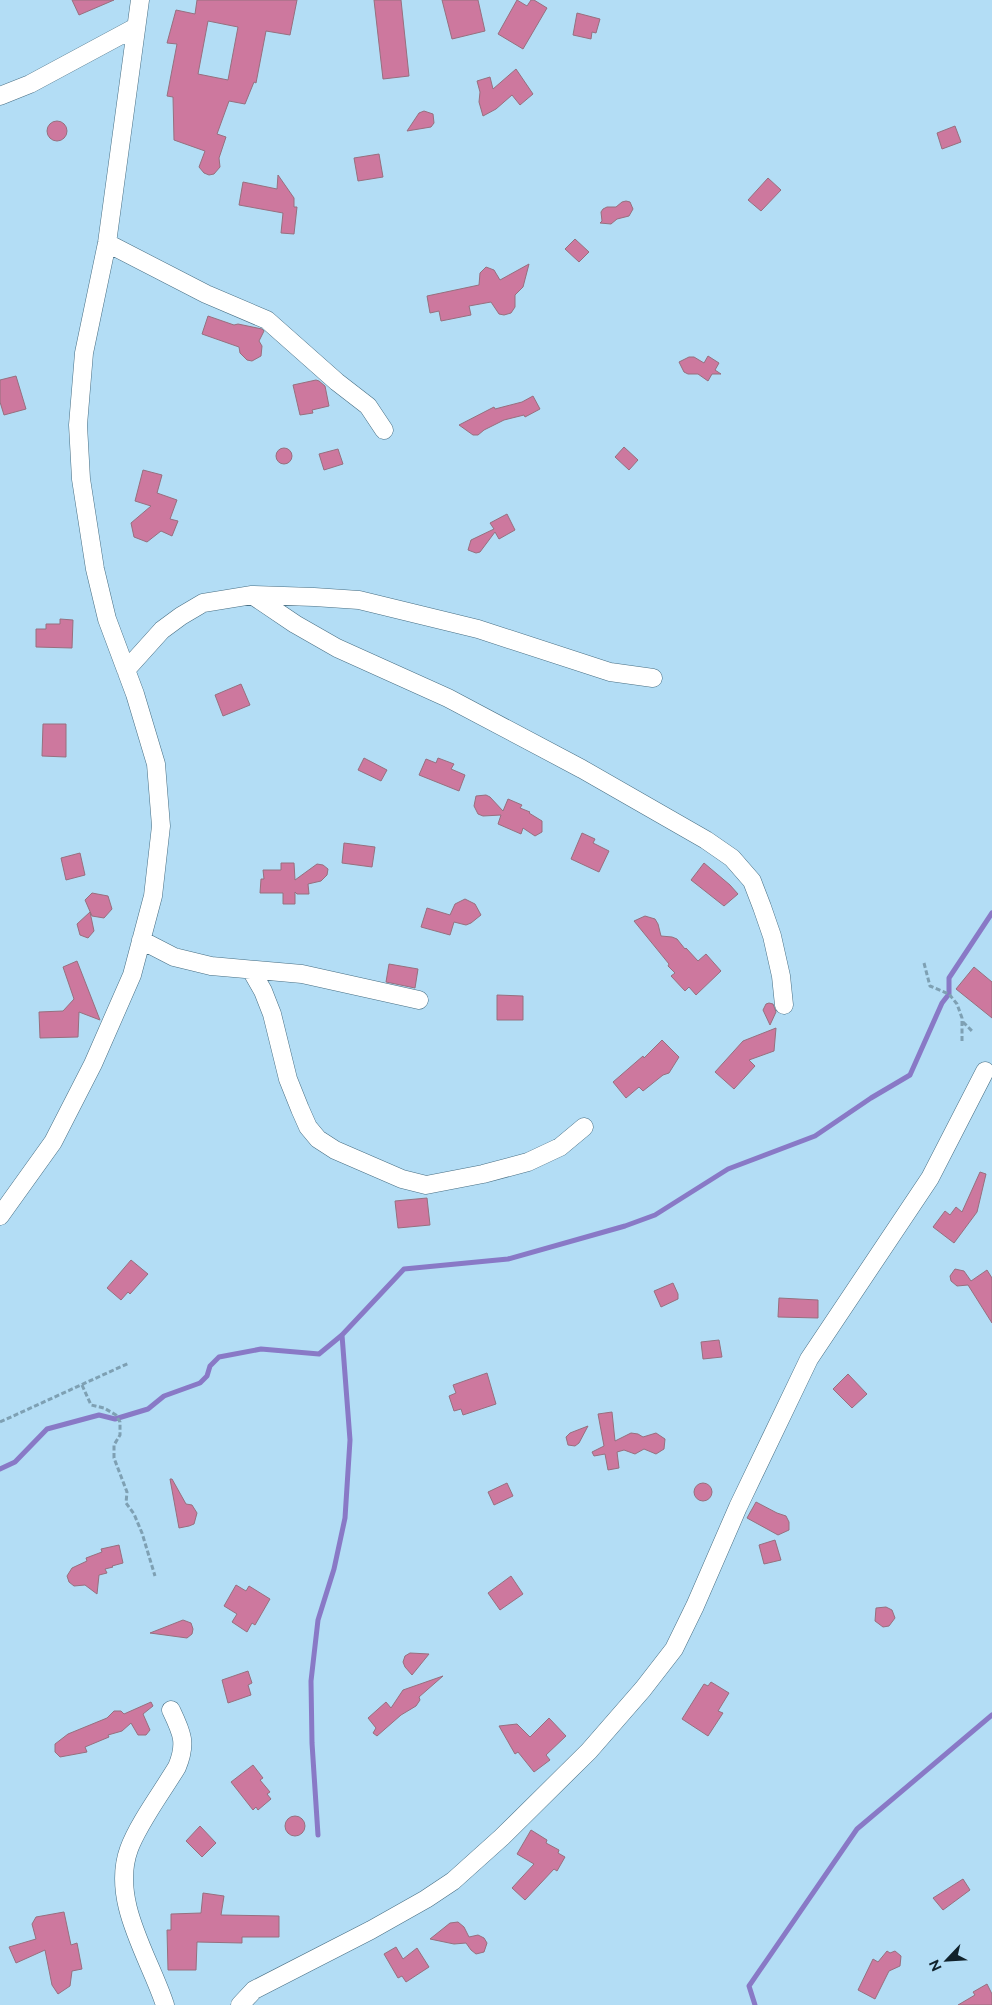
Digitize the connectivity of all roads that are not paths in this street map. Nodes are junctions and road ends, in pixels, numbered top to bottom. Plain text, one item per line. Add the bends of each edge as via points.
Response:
1 (140, 0) edge
2 (136, 27) junction
3 (0, 96) edge
4 (107, 243) junction
5 (384, 430) dead end
6 (252, 596) junction
7 (126, 670) junction
8 (652, 678) dead end
9 (141, 940) junction
10 (251, 970) junction
11 (419, 1000) dead end
12 (784, 1005) dead end
13 (985, 1071) dead end
14 (584, 1127) dead end
15 (0, 1216) edge
16 (171, 1710) dead end
17 (166, 2005) edge
18 (240, 2005) edge

1 - 2 street
2 - 3 street via 30,84
2 - 4 street
4 - 5 street via 206,294 267,320 368,406
4 - 7 street via 84,353 78,425 81,479 94,569 107,619
6 - 7 street via 203,603 162,630
6 - 8 street via 359,600 478,629 610,672
6 - 12 street via 338,648 448,698 582,769 732,858 752,881 762,907 782,976
7 - 9 street via 156,764 161,826 153,896
9 - 10 street via 174,957 211,966
9 - 15 street via 132,975 93,1064 52,1142
10 - 11 street via 302,974
10 - 14 street via 272,1014 288,1079 308,1127 318,1139 335,1150 402,1179 426,1185 528,1162 560,1147
13 - 18 street via 930,1178 809,1359 674,1649 643,1689 589,1751 502,1837 453,1880 371,1930 254,1990
16 - 17 street via 184,1742 182,1754 129,1849 124,1873 132,1922

